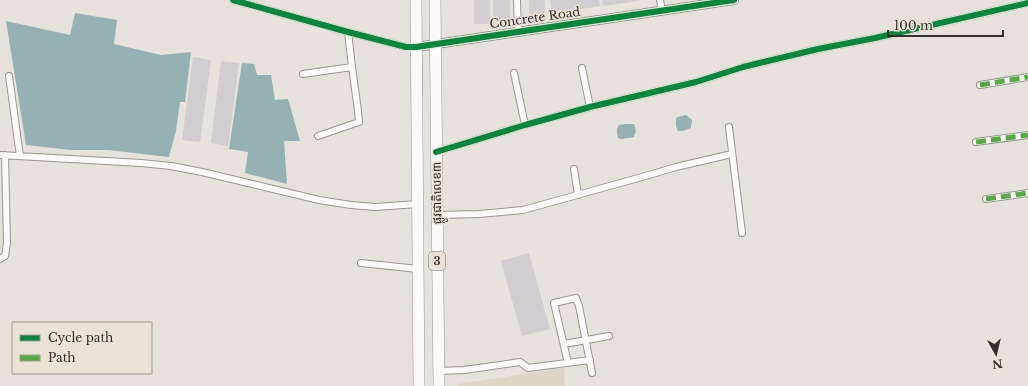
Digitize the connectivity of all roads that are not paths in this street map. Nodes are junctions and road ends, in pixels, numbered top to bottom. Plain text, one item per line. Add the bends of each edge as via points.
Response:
1 (233, 0) edge
2 (416, 0) edge
3 (435, 0) edge
4 (517, 0) edge
5 (660, 0) edge
6 (734, 0) edge
7 (249, 2) edge
8 (1028, 3) edge
9 (662, 11) junction
10 (348, 32) junction
11 (518, 32) junction
12 (435, 44) junction
13 (416, 47) junction
14 (352, 67) junction
15 (582, 68) dead end
16 (514, 73) dead end
17 (302, 74) dead end
18 (9, 76) dead end
19 (1028, 77) edge
20 (980, 85) dead end
21 (590, 107) junction
22 (525, 125) junction
23 (729, 127) dead end
24 (1028, 135) edge
25 (318, 136) dead end
26 (976, 142) dead end
27 (436, 152) junction
28 (732, 154) junction
29 (2, 155) edge
30 (20, 156) junction
31 (574, 169) dead end
32 (1028, 192) edge
33 (578, 195) junction
34 (986, 198) dead end
35 (418, 204) junction
36 (437, 215) junction
37 (742, 233) dead end
38 (0, 259) edge
39 (361, 263) dead end
40 (418, 269) junction
41 (609, 336) dead end
42 (586, 340) junction
43 (564, 344) junction
44 (590, 360) junction
45 (568, 363) junction
46 (439, 371) junction
47 (592, 373) dead end
48 (419, 386) edge
49 (439, 386) edge

1 - 7 street
2 - 13 highway, ផ្លូវជាតិលេខ៣ / 3
3 - 12 highway, ផ្លូវជាតិលេខ៣ / 3
4 - 11 street
5 - 9 street
6 - 9 street, Concrete Road
7 - 10 street
8 - 21 street via 818,49
9 - 11 street, Concrete Road
10 - 13 street via 406,47
10 - 14 street
11 - 12 street, Concrete Road
12 - 13 street, Concrete Road
12 - 27 highway, ផ្លូវជាតិលេខ៣ / 3
13 - 35 highway, ផ្លូវជាតិលេខ៣ / 3
14 - 17 street
14 - 25 street via 359,122
15 - 21 street
16 - 22 street
18 - 30 street
19 - 20 street
21 - 22 street
22 - 27 street
23 - 28 street
24 - 26 street
27 - 36 highway, ផ្លូវជាតិលេខ៣ / 3
28 - 33 street
28 - 37 street
29 - 30 street
29 - 38 street via 7,242 5,256
30 - 35 street via 171,166 351,205 375,207
31 - 33 street
32 - 34 street
33 - 36 street via 523,210
35 - 40 highway, ផ្លូវជាតិលេខ៣ / 3
36 - 46 highway, ផ្លូវជាតិលេខ៣ / 3
39 - 40 street
40 - 48 highway, ផ្លូវជាតិលេខ៣ / 3
41 - 42 street
42 - 43 street
42 - 43 street via 576,298 554,303
42 - 44 street
43 - 45 street
44 - 45 street
44 - 47 street
45 - 46 street via 528,368 520,362
46 - 49 highway, ផ្លូវជាតិលេខ៣ / 3

